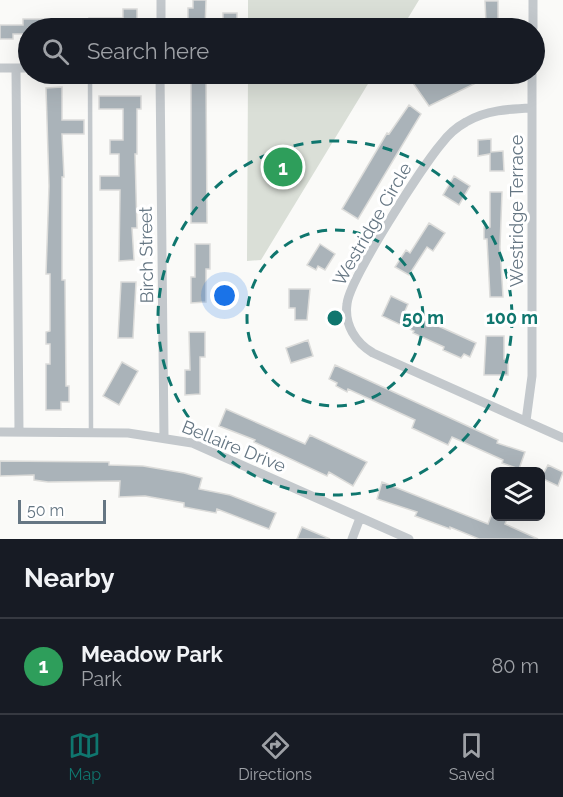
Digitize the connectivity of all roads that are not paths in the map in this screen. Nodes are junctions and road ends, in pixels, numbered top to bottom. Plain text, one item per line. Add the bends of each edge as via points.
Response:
1 (161, 0) edge
2 (533, 0) edge
3 (161, 18) edge
4 (533, 18) edge
5 (0, 68) edge
6 (16, 68) joint
7 (90, 84) edge
8 (160, 84) edge
9 (532, 84) edge
10 (532, 108) junction
11 (526, 421) junction
12 (0, 432) edge
13 (19, 432) junction
14 (91, 432) junction
15 (164, 437) junction
16 (563, 438) edge
17 (360, 518) junction
18 (352, 539) edge
19 (409, 539) edge

1 - 3 street
2 - 4 street
5 - 6 street
6 - 13 street
7 - 14 lane
8 - 15 street, Birch Street
9 - 10 street, Westridge Terrace
10 - 11 street, Westridge Terrace via 532,376
10 - 11 street, Westridge Circle via 478,116 443,141 351,289 346,313 362,346
11 - 16 street, Westridge Circle
12 - 13 street, Bellaire Drive
13 - 14 street, Bellaire Drive
14 - 15 street, Bellaire Drive
15 - 17 street, Bellaire Drive via 210,450
17 - 18 street
17 - 19 street, Bellaire Drive

